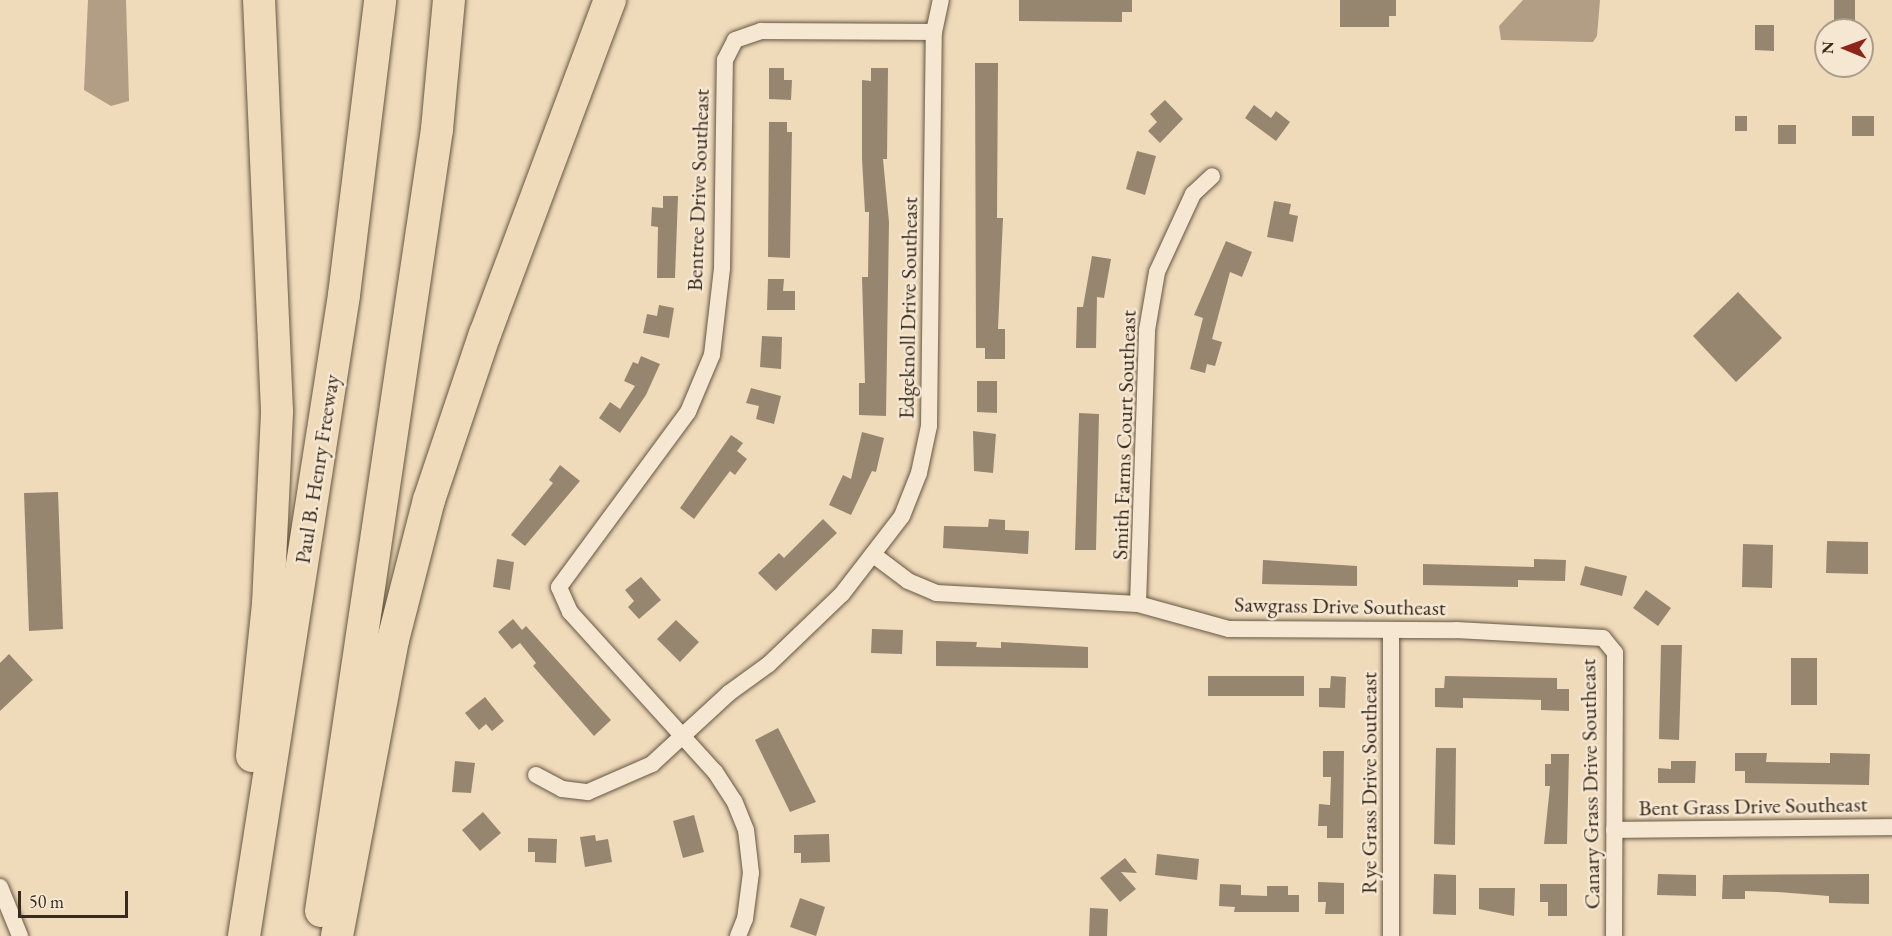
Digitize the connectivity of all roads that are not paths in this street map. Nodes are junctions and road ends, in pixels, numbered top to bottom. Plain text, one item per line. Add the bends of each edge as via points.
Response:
1 (247, 0) edge
2 (259, 0) edge
3 (380, 0) edge
4 (448, 0) edge
5 (598, 0) edge
6 (610, 0) edge
7 (941, 0) edge
8 (934, 32) junction
9 (265, 121) junction
10 (562, 125) junction
11 (1212, 177) dead end
12 (875, 556) junction
13 (1138, 604) junction
14 (1391, 630) junction
15 (1603, 638) joint
16 (684, 738) junction
17 (536, 775) dead end
18 (1892, 827) edge
19 (1614, 830) junction
20 (0, 887) edge
21 (1613, 934) edge
22 (20, 936) edge
23 (229, 936) edge
24 (244, 936) edge
25 (317, 936) edge
26 (337, 936) edge
27 (738, 936) edge
28 (1391, 936) edge

1 - 9 highway
2 - 9 highway
3 - 24 highway, Paul B. Henry Freeway via 344,295
4 - 25 highway via 437,129
5 - 10 highway
6 - 10 highway
7 - 8 street, Edgeknoll Drive Southeast
8 - 12 street, Edgeknoll Drive Southeast via 929,426 919,473 902,516
8 - 16 street, Bentree Drive Southeast via 761,31 735,40 725,60 722,268 711,355 688,412 559,587 561,600
9 - 23 highway via 275,288 275,478 262,680
10 - 26 highway via 466,387 423,522 393,640
11 - 13 street, Smith Farms Court Southeast via 1193,194 1157,272 1147,330
12 - 13 street, Sawgrass Drive Southeast via 908,581 936,593
12 - 16 street, Edgeknoll Drive Southeast via 769,664 729,693
13 - 14 street, Sawgrass Drive Southeast via 1229,629
14 - 15 street, Sawgrass Drive Southeast
14 - 28 street, Rye Grass Drive Southeast
15 - 19 street, Canary Grass Drive Southeast via 1614,653
16 - 17 street, Edgeknoll Drive Southeast via 652,764 588,792 562,789
16 - 27 street via 715,772 746,830 751,873 745,919
18 - 19 street, Bent Grass Drive Southeast
19 - 21 street, Canary Grass Drive Southeast
20 - 22 street

